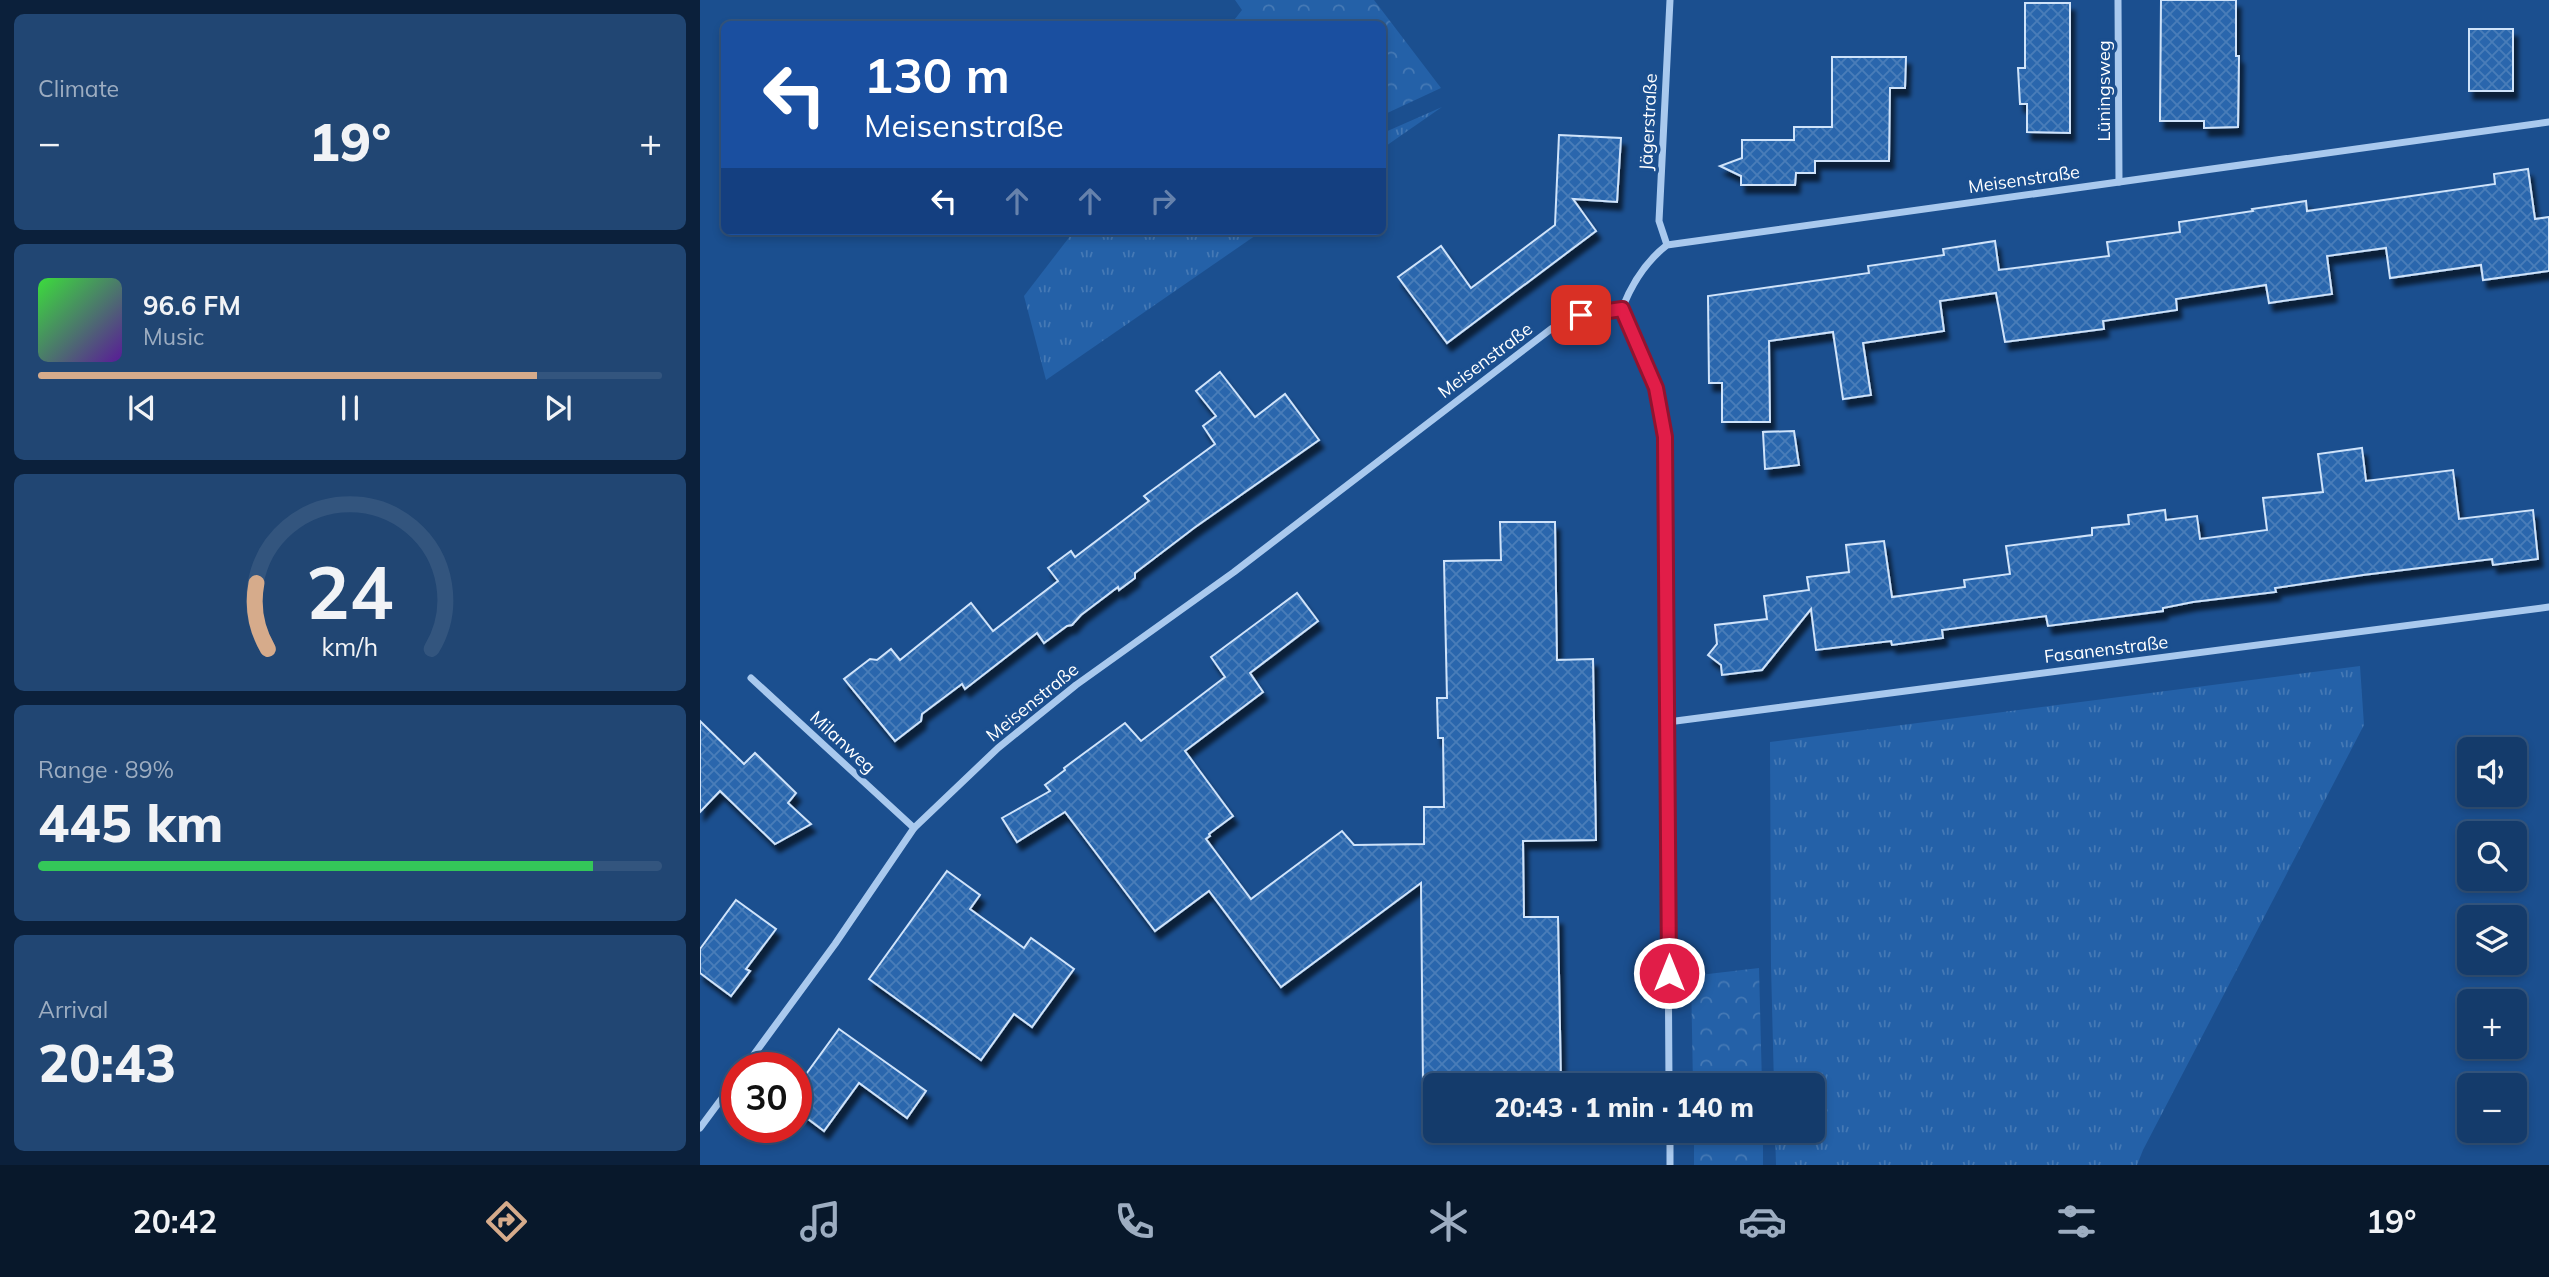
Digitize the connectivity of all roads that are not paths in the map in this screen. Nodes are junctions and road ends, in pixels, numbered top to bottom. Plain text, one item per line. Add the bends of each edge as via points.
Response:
1 (1670, 0) edge
2 (2118, 0) edge
3 (2549, 122) edge
4 (2119, 182) junction
5 (1667, 245) junction
6 (1622, 309) junction
7 (2549, 607) edge
8 (751, 678) dead end
9 (1668, 722) junction
10 (914, 828) junction
11 (756, 1052) edge
12 (1670, 1073) edge
13 (721, 1100) edge
14 (700, 1128) edge
15 (1670, 1143) edge
16 (1670, 1165) edge

1 - 5 street, Jägerstraße via 1659,221
2 - 4 street, Lüningsweg
3 - 4 street, Meisenstraße
4 - 5 street, Meisenstraße
5 - 6 street via 1643,268
6 - 9 street via 1656,388 1665,437
6 - 10 street, Meisenstraße via 1581,315 1551,329 1234,572 1076,685 998,748
7 - 9 street, Fasanenstraße
8 - 10 street, Milanweg
9 - 12 street
10 - 11 street, Meisenstraße
13 - 14 street
15 - 16 street

